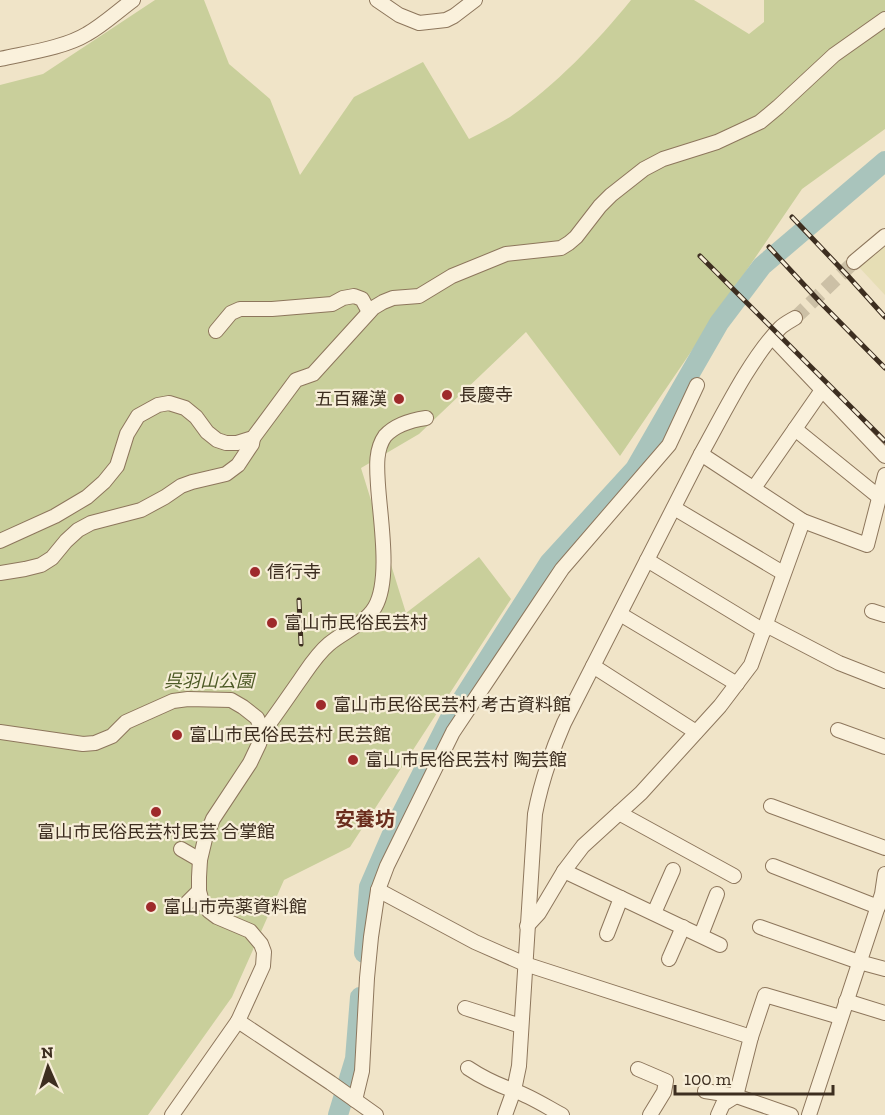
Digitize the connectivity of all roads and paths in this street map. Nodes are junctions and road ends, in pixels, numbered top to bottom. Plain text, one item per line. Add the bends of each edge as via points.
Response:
1 (133, 0) edge
2 (377, 0) edge
3 (475, 0) edge
4 (118, 5) edge
5 (885, 19) edge
6 (0, 59) edge
7 (885, 236) edge
8 (854, 262) tunnel mouth
9 (369, 312) junction
10 (795, 318) tunnel mouth
11 (216, 331) dead end
12 (777, 333) junction
13 (697, 385) dead end
14 (822, 390) junction
15 (426, 418) dead end
16 (795, 429) junction
17 (253, 438) junction
18 (701, 454) junction
19 (885, 456) edge
20 (885, 475) edge
21 (754, 488) junction
22 (879, 497) junction
23 (674, 508) junction
24 (803, 521) junction
25 (0, 541) edge
26 (647, 560) junction
27 (0, 573) edge
28 (783, 573) junction
29 (620, 614) junction
30 (765, 628) junction
31 (593, 666) junction
32 (885, 681) edge
33 (737, 684) junction
34 (837, 730) dead end
35 (0, 732) edge
36 (262, 732) junction
37 (696, 732) junction
38 (885, 747) edge
39 (771, 806) dead end
40 (619, 813) junction
41 (885, 848) edge
42 (181, 849) dead end
43 (200, 860) junction
44 (773, 866) dead end
45 (673, 870) dead end
46 (564, 871) junction
47 (885, 874) edge
48 (734, 876) dead end
49 (378, 890) junction
50 (199, 891) junction
51 (717, 894) dead end
52 (621, 898) junction
53 (882, 899) edge
54 (186, 904) dead end
55 (654, 913) junction
56 (527, 926) junction
57 (683, 927) junction
58 (760, 927) dead end
59 (607, 934) dead end
60 (701, 935) junction
61 (720, 945) dead end
62 (669, 959) dead end
63 (859, 962) junction
64 (525, 964) junction
65 (885, 969) edge
66 (846, 1001) junction
67 (465, 1008) dead end
68 (885, 1013) edge
69 (840, 1017) junction
70 (237, 1021) junction
71 (521, 1026) junction
72 (751, 1037) junction
73 (468, 1068) dead end
74 (638, 1069) dead end
75 (514, 1090) junction
76 (705, 1091) dead end
77 (736, 1096) junction
78 (355, 1100) junction
79 (172, 1115) edge
80 (376, 1115) edge
81 (505, 1115) edge
82 (562, 1115) edge
83 (651, 1115) edge
84 (718, 1115) edge
85 (791, 1115) edge
86 (809, 1115) edge

1 - 4 street
2 - 3 street via 419,23 446,20
4 - 6 street via 86,35
5 - 9 street via 834,56 759,122 644,169 611,195 576,237 561,248 506,254 452,276 418,296 393,298
7 - 8 street
9 - 11 street via 362,299 354,296 332,304 240,309 231,313
9 - 17 street via 313,374 296,380
10 - 12 street
12 - 14 street
12 - 18 street via 757,358
13 - 49 street via 669,446 562,568 459,722
14 - 16 street
14 - 19 street
15 - 36 street via 400,426 386,435 380,446 377,466 384,570 375,607 365,619 328,644
16 - 21 street
16 - 22 street
17 - 25 street via 237,443 217,440 185,408 158,405 138,416 117,466 87,497
17 - 27 street via 238,465 226,474 187,484 141,510 91,523 78,530 41,565
18 - 21 street
18 - 23 street
20 - 22 street
21 - 24 street
22 - 24 street via 867,545
23 - 26 street
23 - 28 street
24 - 28 street
26 - 29 street
26 - 30 street
28 - 30 street
29 - 31 street
29 - 33 street
30 - 32 street
30 - 33 street via 751,665
31 - 37 street
31 - 56 street via 564,723 540,787
33 - 37 street
34 - 38 street
35 - 36 street via 95,743 112,736 126,722 173,701 205,699 231,700 257,718
36 - 43 street via 250,763 213,819
37 - 40 street
39 - 41 street
40 - 46 street via 583,846
40 - 48 street
42 - 43 street
43 - 50 street
44 - 53 street
45 - 55 street
46 - 52 street
46 - 56 street
47 - 53 street
49 - 64 street
49 - 78 street via 367,978 362,1071
50 - 54 street
50 - 70 street via 209,912 250,931 264,952 263,966
51 - 60 street
52 - 55 street
52 - 59 street
53 - 63 street
55 - 57 street
56 - 64 street
57 - 60 street
57 - 62 street
58 - 63 street
60 - 61 street
63 - 65 street
63 - 66 street
64 - 71 street
64 - 72 street
66 - 68 street
66 - 69 street
67 - 71 street
69 - 72 street via 765,995
69 - 86 street
70 - 78 street
70 - 79 street
71 - 75 street
72 - 77 street
73 - 75 street
74 - 83 street via 666,1081
75 - 81 street
75 - 82 street
76 - 77 street
77 - 84 street via 723,1104
77 - 85 street
78 - 80 street

